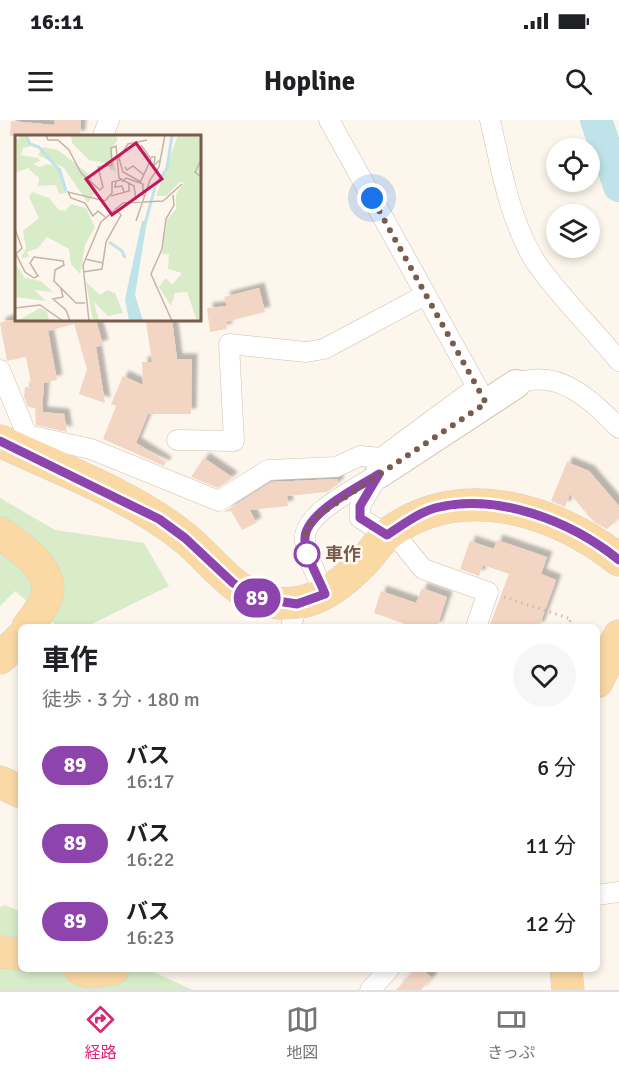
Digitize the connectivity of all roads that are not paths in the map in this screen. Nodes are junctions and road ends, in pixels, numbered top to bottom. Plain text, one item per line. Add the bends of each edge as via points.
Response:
1 (109, 120) edge
2 (329, 120) edge
3 (490, 120) edge
4 (103, 135) edge
5 (425, 295) junction
6 (619, 361) edge
7 (0, 370) edge
8 (516, 384) joint
9 (481, 395) junction
10 (619, 428) edge
11 (177, 440) dead end
12 (0, 441) edge
13 (379, 474) junction
14 (317, 516) junction
15 (360, 518) junction
16 (0, 532) edge
17 (390, 533) junction
18 (619, 560) edge
19 (304, 608) edge
20 (30, 624) edge
21 (477, 624) edge
22 (619, 636) edge
23 (18, 641) edge
24 (0, 658) edge
25 (600, 676) edge
26 (0, 782) edge
27 (18, 791) edge
28 (619, 892) edge
29 (600, 895) edge
30 (0, 952) edge
31 (18, 954) edge
32 (386, 972) edge
33 (566, 972) edge
34 (370, 990) edge
35 (568, 990) edge

1 - 4 street
2 - 5 street
3 - 6 street via 520,231 536,261
5 - 9 street
5 - 11 street via 324,349 306,352 229,344 234,441
7 - 9 street via 27,435 91,449 219,501 268,470 336,467 360,456 381,458
8 - 9 street
8 - 10 street via 539,378 557,381 573,388
9 - 13 street
12 - 19 main road via 159,519 246,592
13 - 14 street
13 - 15 street via 360,506
14 - 15 street via 351,513
14 - 19 street via 309,523 304,538
15 - 17 street
16 - 20 main road via 41,566 48,583 45,601
17 - 18 main road via 434,508 474,503 548,519 584,535
17 - 19 main road via 346,579
17 - 21 street via 423,569 488,592
22 - 25 main road
23 - 24 main road
26 - 27 main road
28 - 29 street
30 - 31 main road
32 - 34 street
33 - 35 main road

